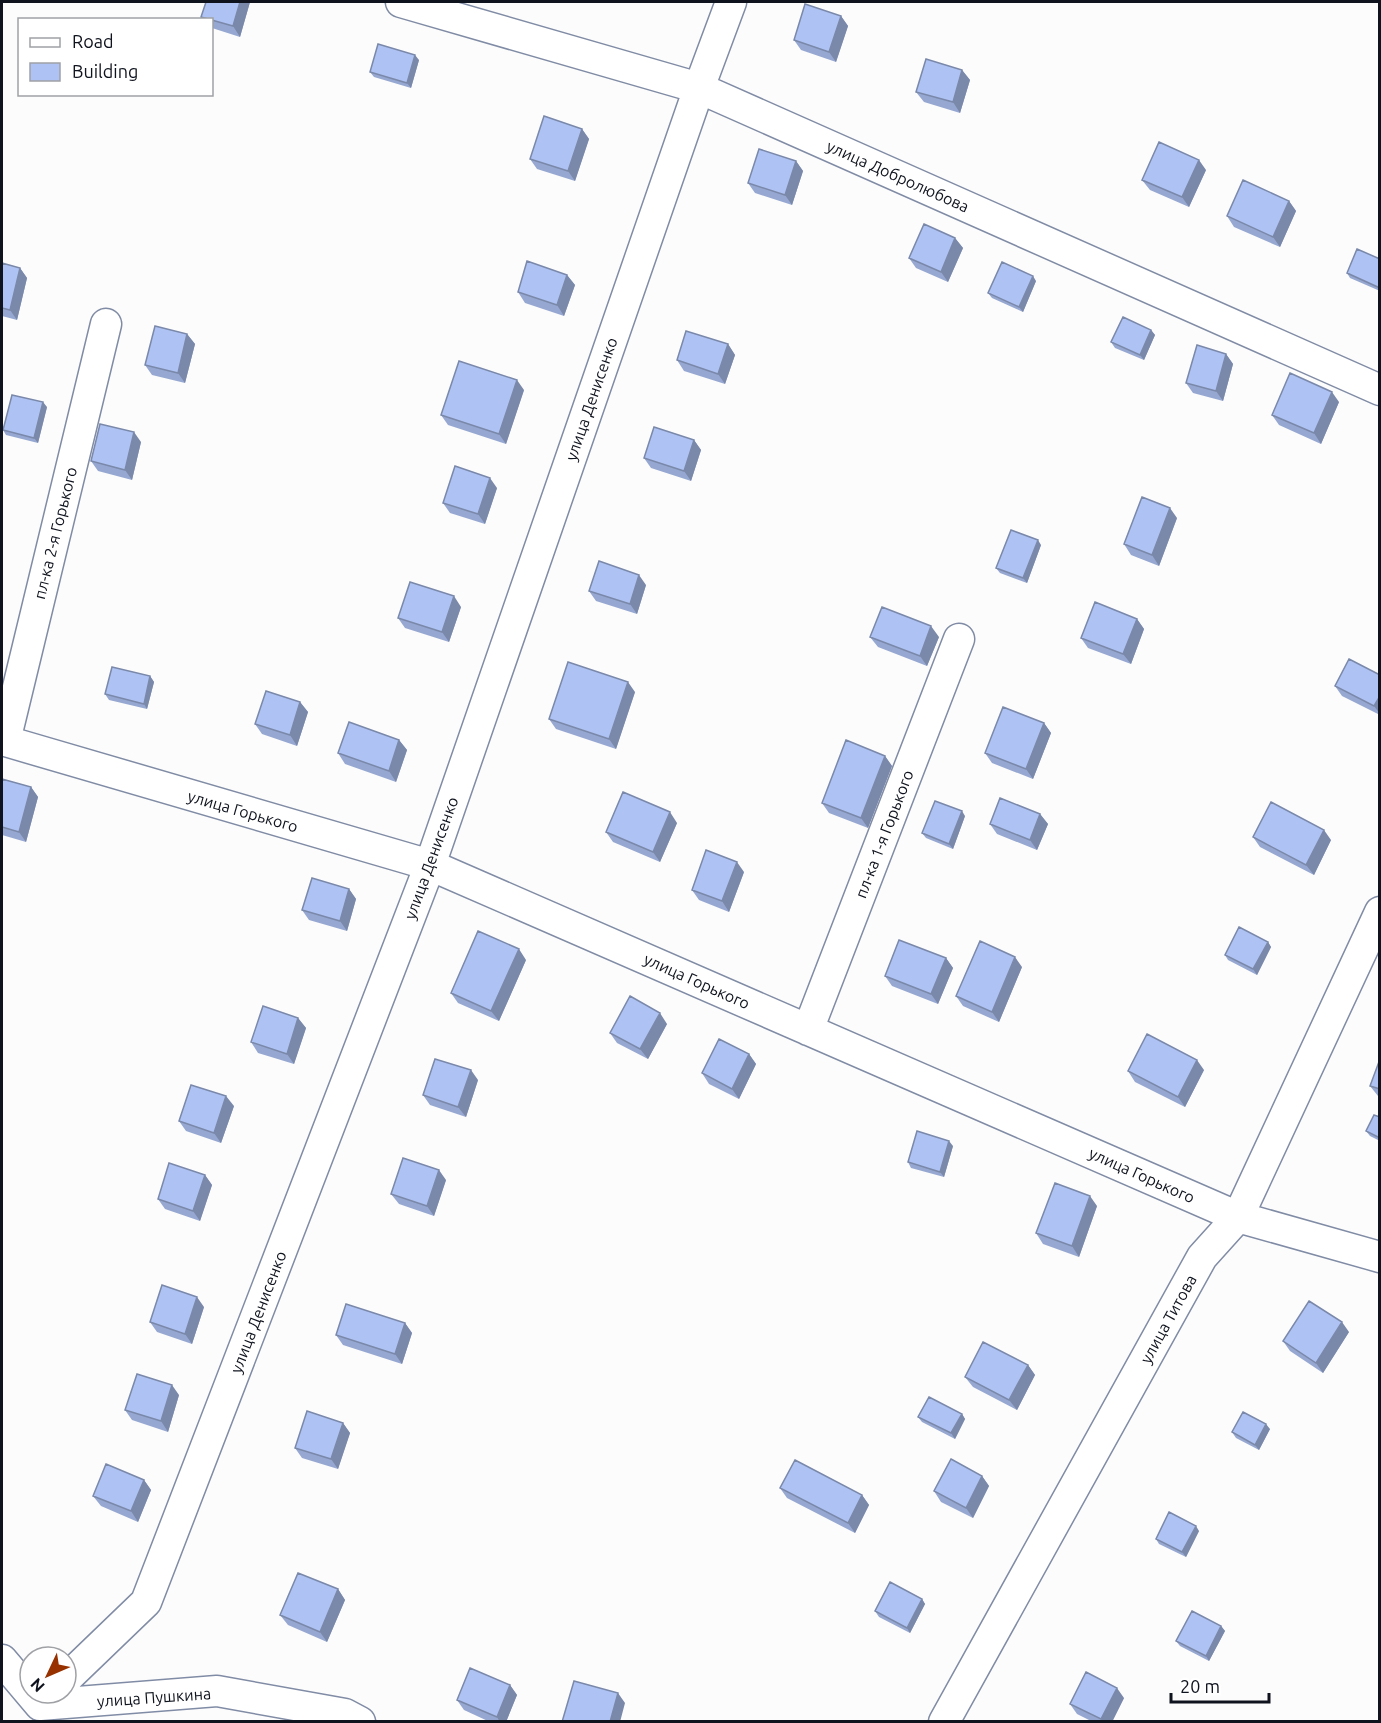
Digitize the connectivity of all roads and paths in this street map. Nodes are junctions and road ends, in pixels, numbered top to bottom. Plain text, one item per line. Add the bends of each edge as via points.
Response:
1 (401, 2) edge
2 (731, 2) edge
3 (699, 87) junction
4 (106, 324) dead end
5 (1380, 390) edge
6 (959, 639) dead end
7 (3, 741) edge
8 (430, 865) junction
9 (1380, 912) edge
10 (808, 1030) junction
11 (1238, 1217) junction
12 (1380, 1257) edge
13 (2, 1660) edge
14 (78, 1667) edge
15 (38, 1707) edge
16 (360, 1722) edge
17 (944, 1722) edge

1 - 3 street, улица Добролюбова
2 - 3 street, улица Денисенко
3 - 5 street, улица Добролюбова
3 - 8 street, улица Денисенко
4 - 7 street, пл-ка 2-я Горького
6 - 10 street, пл-ка 1-я Горького
7 - 8 street, улица Горького
8 - 10 street, улица Горького
8 - 14 street, улица Денисенко via 146,1602
9 - 11 street, улица Титова
10 - 11 street, улица Горького
11 - 12 street, улица Горького
11 - 17 street, улица Титова via 1202,1257
13 - 15 street, улица Пушкина
15 - 16 street, улица Пушкина via 217,1691 345,1714

